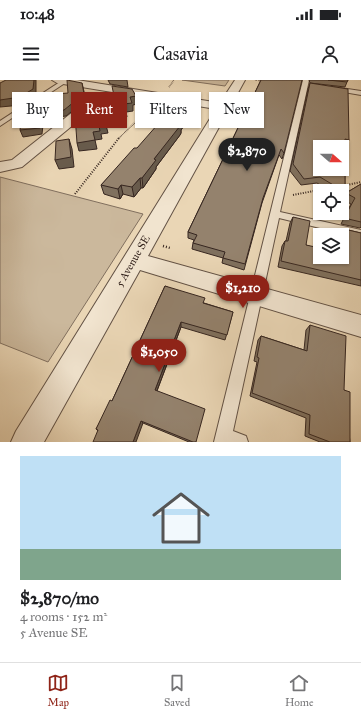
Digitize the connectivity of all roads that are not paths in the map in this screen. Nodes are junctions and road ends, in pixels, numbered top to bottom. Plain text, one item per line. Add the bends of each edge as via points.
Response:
1 (240, 80) edge
2 (61, 81) edge
3 (308, 84) edge
4 (328, 88) edge
5 (110, 89) junction
6 (233, 92) edge
7 (361, 93) edge
8 (209, 105) edge
9 (0, 124) edge
10 (212, 128) edge
11 (0, 167) edge
12 (275, 214) junction
13 (361, 234) edge
14 (134, 260) junction
15 (256, 295) junction
16 (361, 326) edge
17 (222, 439) edge
18 (27, 442) edge
19 (240, 442) edge

1 - 6 street, 5 Avenue SE
2 - 5 street
2 - 9 lane
3 - 12 lane
4 - 7 lane
5 - 8 street
5 - 11 street via 17,164
10 - 14 street, 5 Avenue SE
12 - 13 lane
12 - 15 lane
14 - 15 street
14 - 18 street, 5 Avenue SE
15 - 16 street
15 - 17 lane
17 - 19 lane

